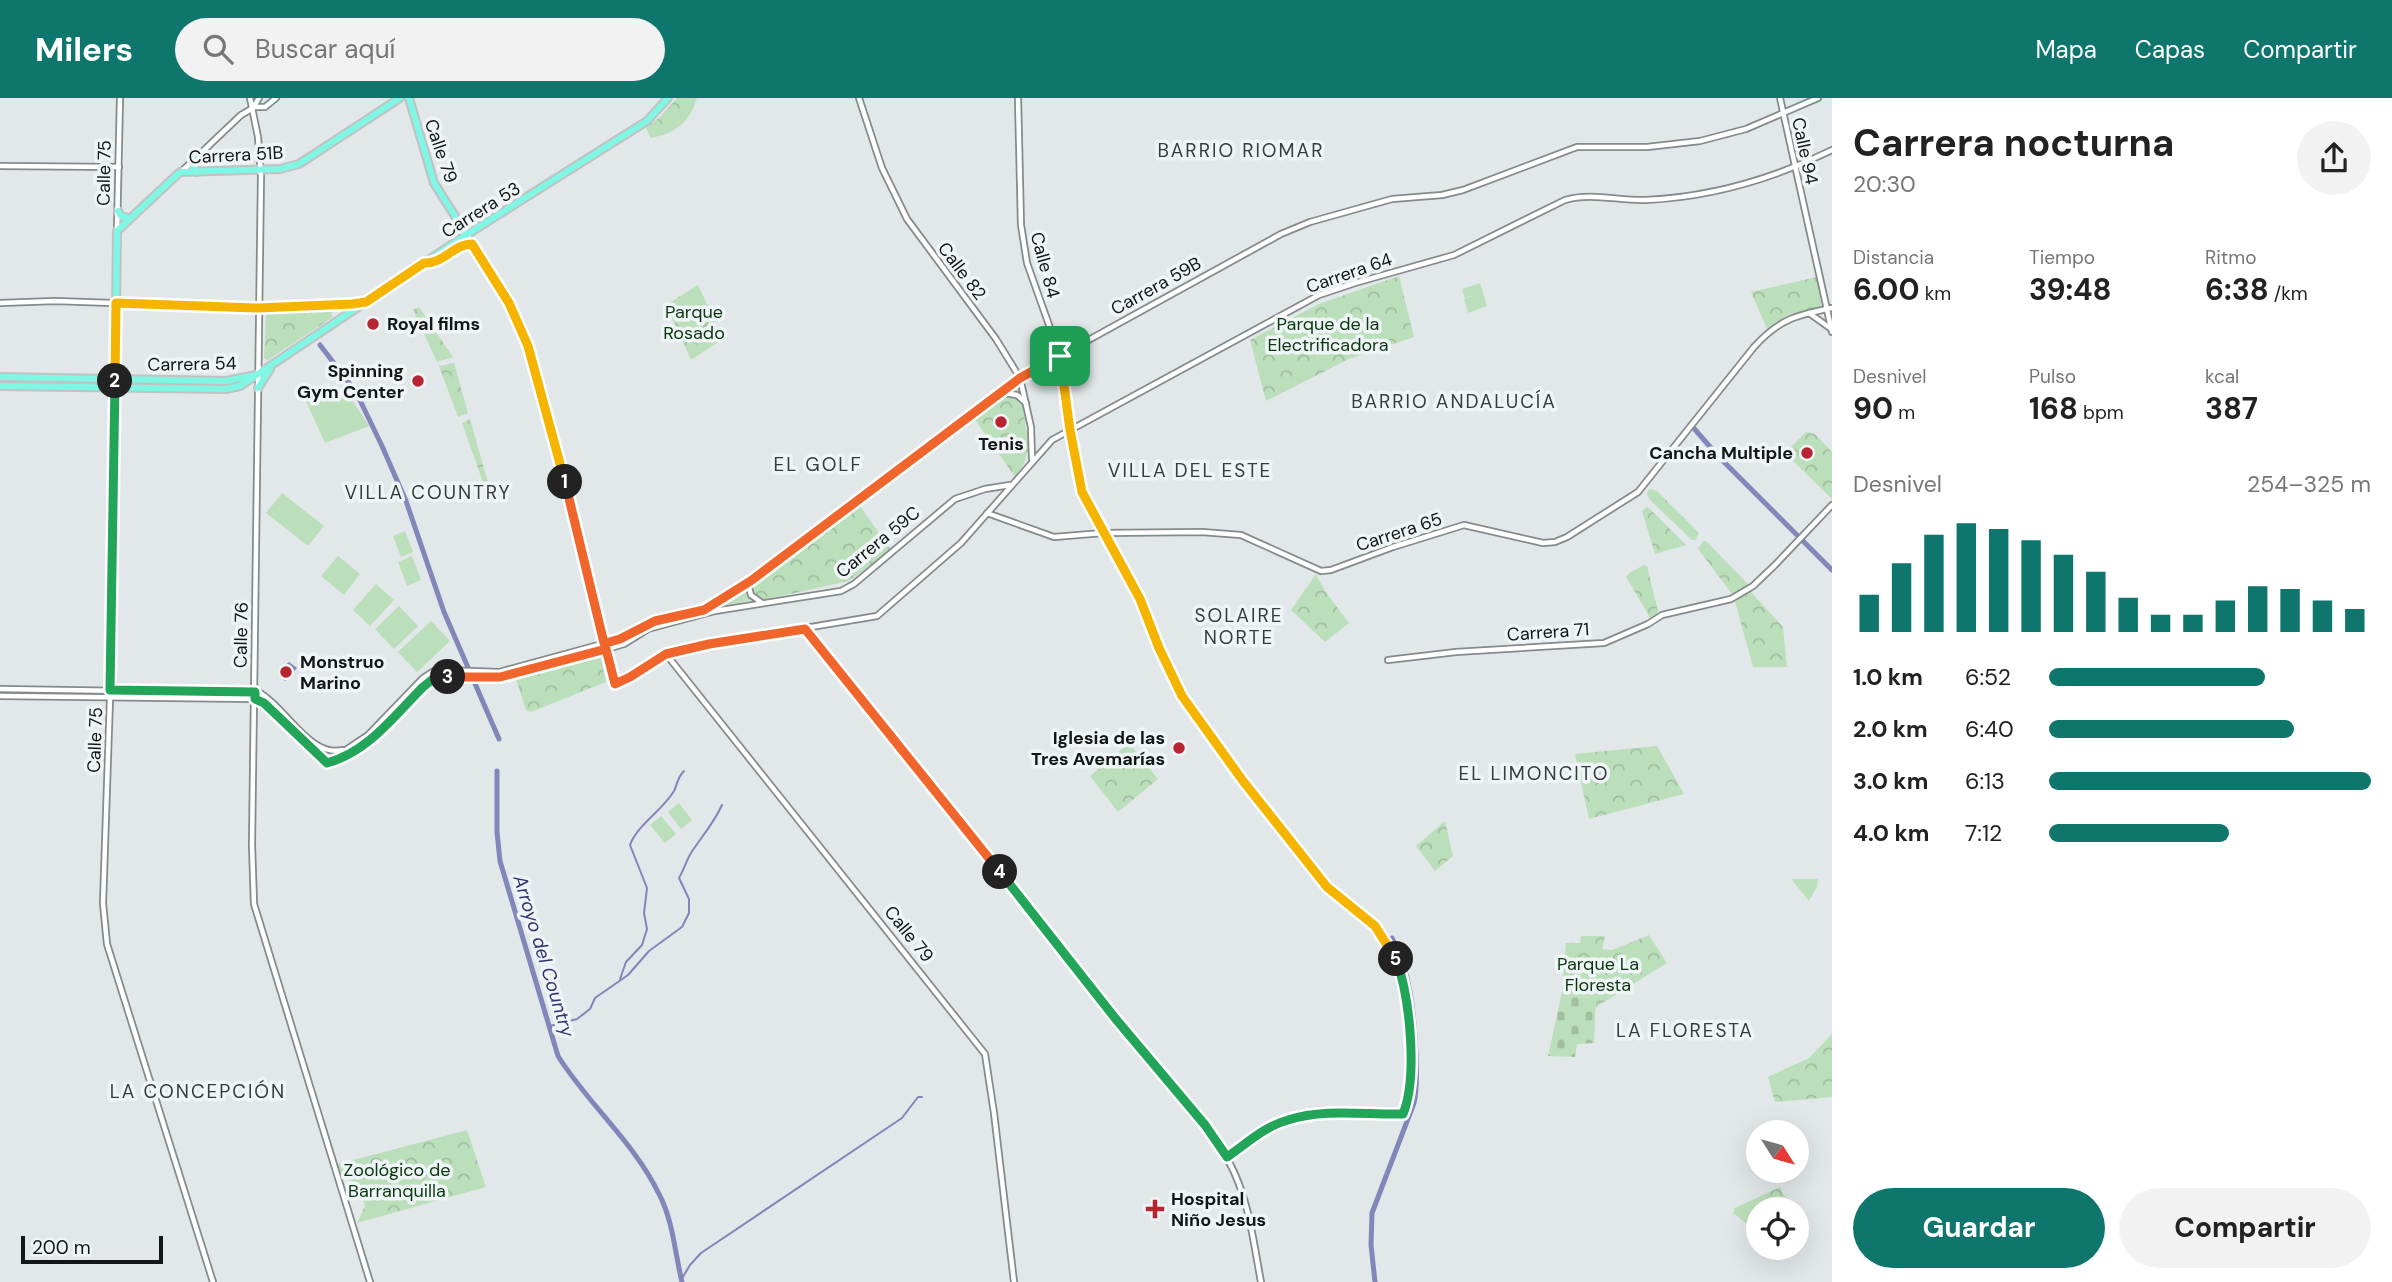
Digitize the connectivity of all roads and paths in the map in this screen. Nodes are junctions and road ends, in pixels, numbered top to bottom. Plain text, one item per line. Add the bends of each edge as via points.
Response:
1 (120, 98) edge
2 (250, 98) edge
3 (259, 98) edge
4 (276, 98) edge
5 (400, 98) edge
6 (409, 98) edge
7 (668, 98) edge
8 (859, 98) edge
9 (1018, 98) edge
10 (1780, 98) edge
11 (1818, 98) edge
12 (253, 107) junction
13 (1783, 114) junction
14 (1832, 150) edge
15 (196, 158) junction
16 (0, 166) edge
17 (118, 167) junction
18 (1795, 167) junction
19 (261, 170) junction
20 (180, 172) junction
21 (197, 172) junction
22 (118, 211) junction
23 (131, 218) junction
24 (117, 231) junction
25 (467, 235) junction
26 (472, 244) junction
27 (438, 253) junction
28 (424, 263) junction
29 (433, 263) junction
30 (366, 302) junction
31 (0, 303) edge
32 (116, 303) junction
33 (258, 308) junction
34 (1829, 309) edge
35 (1808, 313) junction
36 (1832, 330) edge
37 (1060, 356) junction
38 (274, 364) junction
39 (258, 374) junction
40 (0, 377) edge
41 (38, 377) junction
42 (1020, 378) junction
43 (115, 379) junction
44 (179, 380) junction
45 (0, 386) edge
46 (38, 387) junction
47 (115, 388) junction
48 (258, 388) junction
49 (180, 389) junction
50 (1001, 393) junction
51 (1027, 404) junction
52 (1070, 430) junction
53 (1032, 460) junction
54 (1011, 485) junction
55 (1832, 505) edge
56 (987, 513) junction
57 (1103, 533) junction
58 (752, 580) junction
59 (762, 603) junction
60 (715, 611) joint
61 (672, 619) junction
62 (805, 629) junction
63 (605, 646) junction
64 (666, 654) junction
65 (1388, 660) dead end
66 (461, 674) junction
67 (0, 689) edge
68 (110, 690) junction
69 (191, 691) junction
70 (0, 696) edge
71 (255, 696) junction
72 (110, 698) junction
73 (191, 698) junction
74 (350, 747) junction
75 (327, 763) junction
76 (1227, 1157) junction
77 (213, 1282) edge
78 (370, 1282) edge
79 (1014, 1282) edge
80 (1261, 1282) edge

1 - 17 street, Calle 75
2 - 12 street, Calle 76
3 - 12 street
4 - 12 street via 265,107
5 - 19 main road, Carrera 51B via 299,164
6 - 25 main road, Calle 79 via 434,183
7 - 25 main road, Carrera 53 via 647,121
8 - 42 street, Calle 82 via 907,220
9 - 37 street, Calle 84 via 1027,263
10 - 13 street, Calle 94
11 - 13 street, Carrera 59B
12 - 15 street
12 - 19 street, Calle 76
13 - 18 street, Calle 94
13 - 37 street, Carrera 59B via 1746,129 1676,144 1577,146 1463,190 1392,199 1310,222
14 - 18 street, Carrera 64
15 - 20 street
15 - 21 main road via 193,166
16 - 17 street
17 - 22 street, Calle 75
18 - 34 street, Calle 94
18 - 52 street, Carrera 64 via 1700,195 1565,200 1454,255 1319,295
19 - 21 main road, Carrera 51B
19 - 33 street, Calle 76
20 - 21 main road, Carrera 51B
20 - 23 main road
22 - 23 main road
22 - 24 street, Calle 75
23 - 24 main road
24 - 32 main road, Calle 75
25 - 26 street, Calle 79
25 - 27 main road, Carrera 53
26 - 29 main road
26 - 63 street, Calle 79 via 509,303 528,346
27 - 28 main road, Carrera 53
27 - 29 main road
28 - 29 main road
28 - 30 main road, Carrera 53
30 - 33 street
30 - 38 main road, Carrera 54
31 - 32 street
32 - 33 street
32 - 43 main road, Calle 75
33 - 39 street, Calle 76
34 - 35 street, Carrera 65
34 - 36 street, Calle 94
35 - 36 street
35 - 57 street, Carrera 65 via 1783,321 1760,341 1638,492 1555,542 1464,525 1321,571 1241,535
37 - 42 street, Carrera 59B
37 - 52 street, Calle 84
38 - 39 main road, Carrera 54
38 - 48 main road
39 - 44 main road, Carrera 54 via 226,380
39 - 48 street, Calle 76
39 - 49 main road, Carrera 54 via 236,387
40 - 41 main road, Carrera 54
41 - 43 main road, Carrera 54
41 - 46 main road
42 - 50 street, Carrera 59B
42 - 51 street, Calle 82
43 - 44 main road, Carrera 54
43 - 47 main road, Calle 75
44 - 49 main road
45 - 46 main road, Carrera 54
46 - 47 main road, Carrera 54
47 - 49 main road, Carrera 54
47 - 68 street, Calle 75
48 - 71 street, Calle 76
50 - 51 street via 1013,393
50 - 58 street, Carrera 59B
51 - 53 street, Calle 82
52 - 53 street, Carrera 64
52 - 57 street, Calle 84 via 1082,492
53 - 54 street, Carrera 64
54 - 56 street, Carrera 64
54 - 59 street, Carrera 59C via 955,499 841,591
55 - 65 street, Carrera 71 via 1753,586 1731,599 1662,615 1604,643
56 - 57 street, Carrera 65 via 1054,537
56 - 62 street, Carrera 64 via 961,543 877,617
57 - 76 street, Calle 84 via 1140,599 1182,696 1327,887 1375,926 1394,955 1408,1020 1411,1080 1403,1114 1326,1112 1287,1120
58 - 59 street via 751,596
58 - 61 street, Carrera 59B via 704,610
59 - 60 street, Carrera 59C
60 - 61 street, Carrera 59B
61 - 63 street, Carrera 59B via 624,644
62 - 64 street
62 - 76 street
63 - 64 street, Calle 79 via 615,684
63 - 66 street, Carrera 59B via 499,671
63 - 66 street, Carrera 59B via 500,677
64 - 79 street, Calle 79 via 985,1054
66 - 74 street, Carrera 59B via 432,672
66 - 75 street, Carrera 59B via 433,679 369,741
67 - 68 street
68 - 69 street
68 - 72 street, Calle 75
69 - 71 street
69 - 73 street
70 - 72 street
71 - 73 street
71 - 74 street via 264,695 316,745 331,752
71 - 75 street
71 - 78 street, Calle 76 via 254,904
72 - 73 street
72 - 77 street, Calle 75 via 103,903 107,944
74 - 75 street, Carrera 59B
76 - 80 street via 1250,1219

